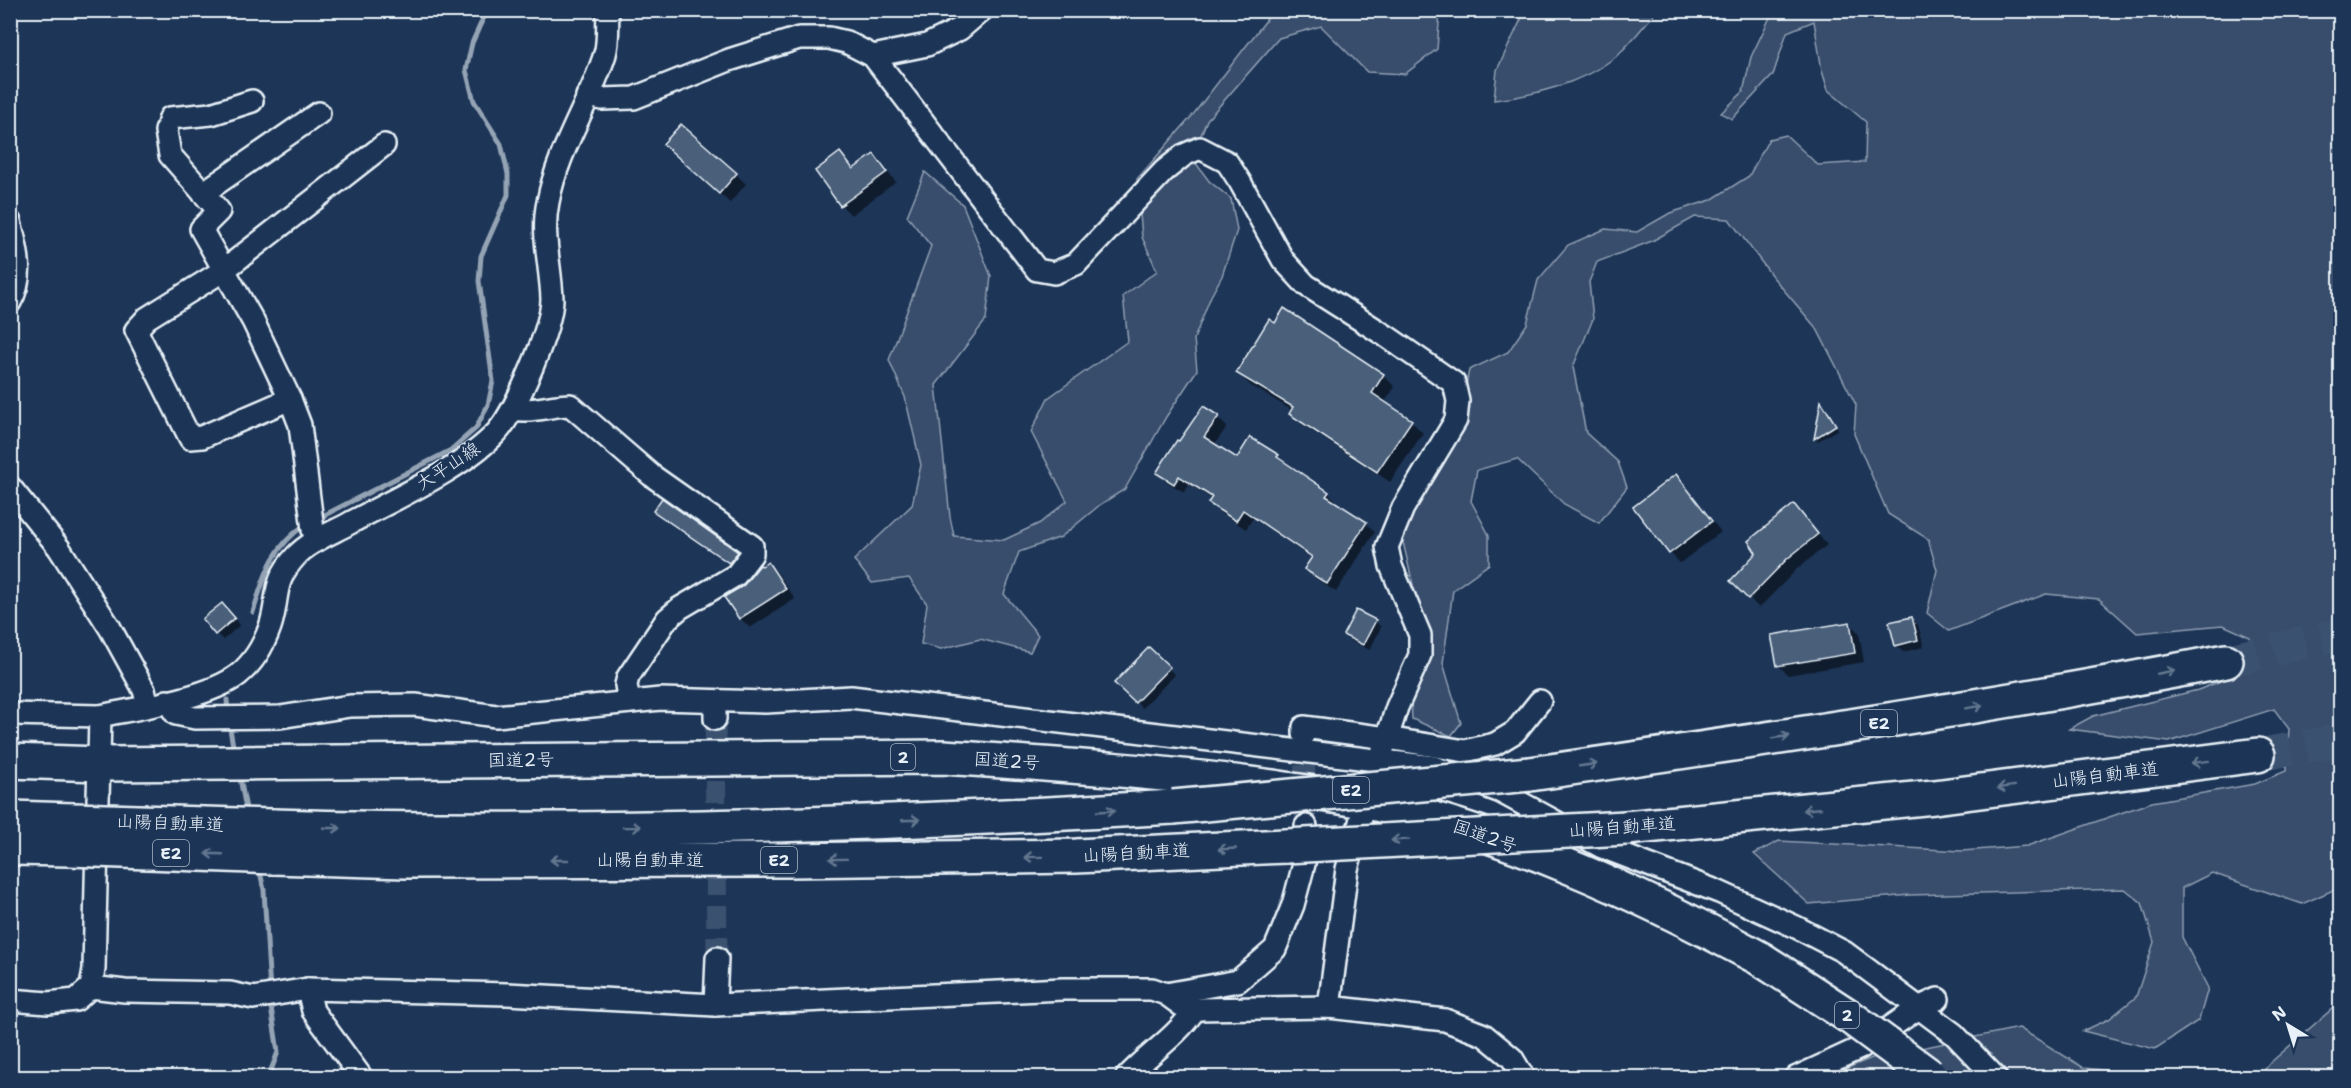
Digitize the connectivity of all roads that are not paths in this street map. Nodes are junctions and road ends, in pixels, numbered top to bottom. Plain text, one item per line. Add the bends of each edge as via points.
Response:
1 (608, 10) edge
2 (982, 10) edge
3 (873, 56) junction
4 (587, 96) junction
5 (252, 101) dead end
6 (319, 113) dead end
7 (384, 145) dead end
8 (203, 193) junction
9 (10, 222) edge
10 (224, 270) junction
11 (10, 302) edge
12 (290, 399) junction
13 (513, 409) junction
14 (10, 487) edge
15 (313, 528) junction
16 (2226, 661) tunnel mouth
17 (1540, 701) dead end
18 (629, 702) junction
19 (158, 704) junction
20 (10, 714) edge
21 (100, 717) junction
22 (1304, 734) dead end
23 (1387, 738) junction
24 (2258, 755) tunnel mouth
25 (1379, 760) junction
26 (10, 761) edge
27 (101, 765) junction
28 (1365, 801) junction
29 (10, 818) edge
30 (71, 835) junction
31 (1296, 836) junction
32 (273, 841) junction
33 (10, 848) edge
34 (717, 958) tunnel mouth
35 (91, 987) junction
36 (309, 990) junction
37 (1166, 994) junction
38 (10, 1000) edge
39 (1929, 1003) junction
40 (715, 1005) junction
41 (1329, 1007) junction
42 (1195, 1009) junction
43 (362, 1077) edge
44 (1126, 1077) edge
45 (1524, 1077) edge
46 (1795, 1077) edge
47 (1931, 1077) edge
48 (1996, 1077) edge

1 - 4 street, 大平山線 via 606,52
2 - 3 street via 960,29 927,45
3 - 4 street via 837,40 798,38 729,60 634,98
3 - 23 street via 1036,270 1054,273 1076,264 1164,171 1200,148 1227,162 1283,260 1306,285 1454,383 1458,401 1456,420 1403,508 1387,547 1390,566 1420,635 1419,655
4 - 13 street, 大平山線 via 564,147 547,204 552,302 545,331
5 - 8 street via 211,114 170,118 166,131 170,155
6 - 8 street
7 - 10 street
8 - 10 street via 219,212 201,229
9 - 11 street via 20,270 17,291
10 - 12 street
10 - 12 street via 147,318 136,330 190,438 202,437
12 - 15 street via 300,425
13 - 15 street, 大平山線 via 497,432 431,480
13 - 18 street via 526,412 570,405 651,476 752,546 752,554 736,575 667,619 628,677
14 - 19 street via 59,548 144,690
15 - 19 street, 大平山線 via 278,580 270,626 258,652 238,675 211,690
32 -> 16 highway, 山陽自動車道 / E2, bridge via 408,830 777,825 1173,807 1530,774 1887,721
17 - 23 street via 1515,732 1495,744 1465,751
18 - 19 street via 496,716 415,705 350,706 280,717 239,718 195,718
18 - 25 street via 660,699 715,710 766,702 851,697
19 - 21 street, 大平山線
20 - 21 street, 大平山線
21 - 27 street
22 - 23 street via 1304,727
23 - 25 street
24 -> 31 highway, 山陽自動車道 / E2, bridge via 1934,796 1626,828
25 - 28 street
25 - 39 street via 1434,767 1501,792 1602,847 1719,892 1796,927
26 - 27 highway, 国道2号 / 2
27 - 28 highway, 国道2号 / 2 via 944,757 1214,778
27 - 35 street
28 - 41 street via 1347,868
28 - 47 highway, 国道2号 / 2, bridge via 1463,827 1526,850 1706,930 1761,959 1850,1017
29 - 30 highway, 山陽自動車道 / E2
30 - 32 highway, 山陽自動車道 / E2, bridge
30 - 33 highway, 山陽自動車道 / E2
31 -> 32 highway, 山陽自動車道 / E2 via 1076,856 779,860 406,861
31 - 37 street via 1304,864 1275,950 1238,981
34 - 40 street
35 - 36 street via 230,993 253,998
35 - 38 street via 76,1000
36 - 40 street via 507,994
36 - 43 street via 314,1011
37 - 40 street via 1152,989 1063,989
37 - 42 street
39 - 46 street via 1860,1048
39 - 48 street
41 - 42 street
41 - 45 street via 1445,1020 1484,1035 1512,1058
42 - 44 street via 1184,1026

